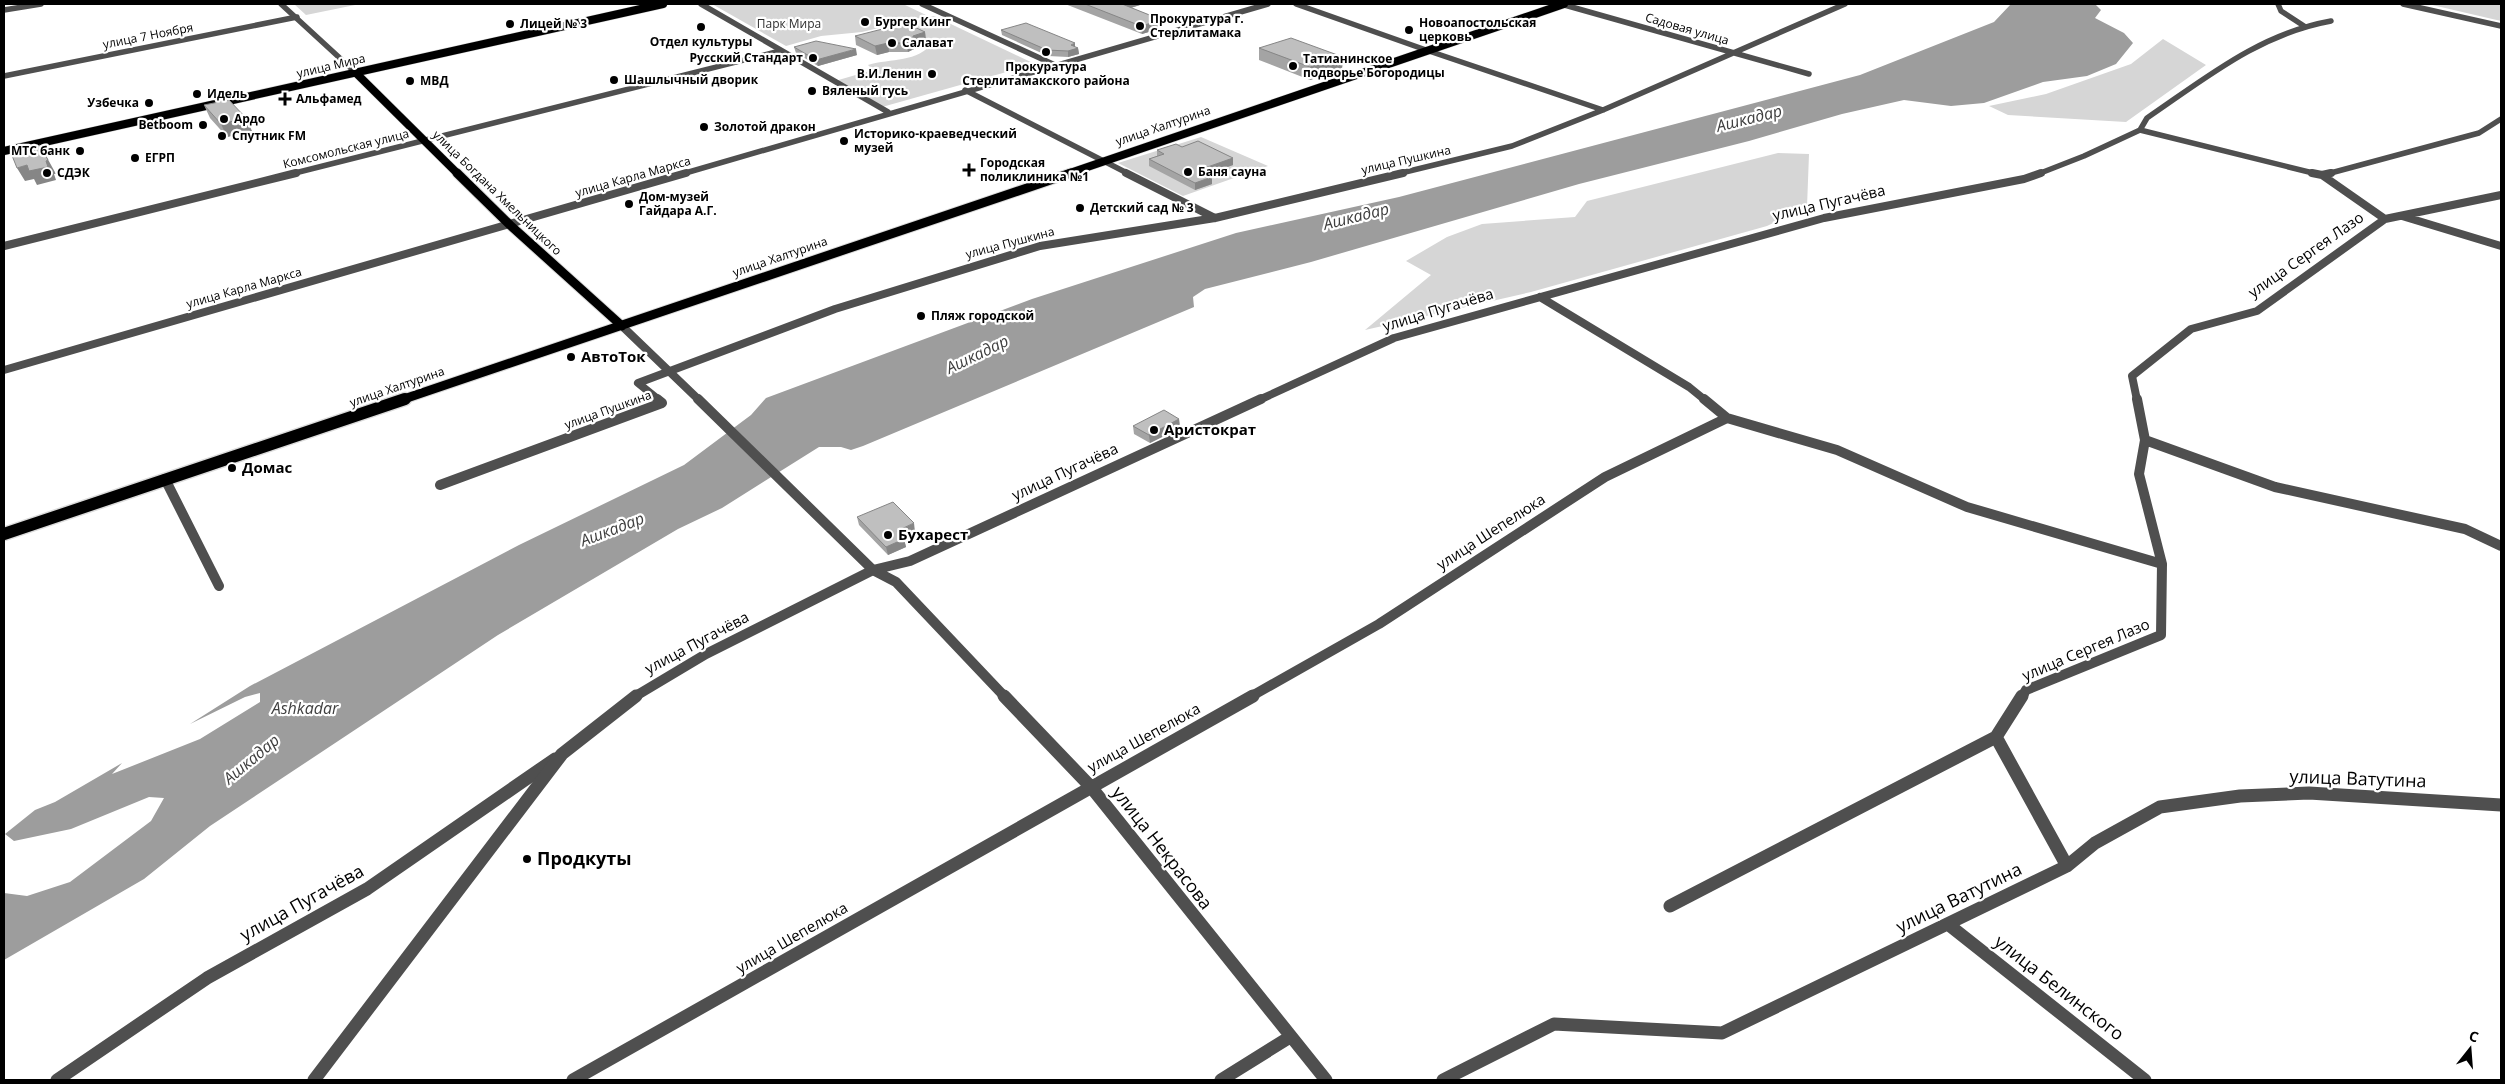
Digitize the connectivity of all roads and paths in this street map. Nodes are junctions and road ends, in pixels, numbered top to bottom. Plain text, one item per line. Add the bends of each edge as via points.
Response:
1 (41, 4) edge
2 (281, 4) edge
3 (664, 4) edge
4 (701, 4) edge
5 (922, 4) edge
6 (1268, 4) edge
7 (1296, 4) edge
8 (1562, 4) edge
9 (1845, 4) edge
10 (2278, 4) edge
11 (2403, 4) edge
12 (4, 10) edge
13 (297, 16) junction
14 (2332, 21) dead end
15 (2304, 26) junction
16 (2501, 26) edge
17 (1426, 50) junction
18 (780, 51) junction
19 (1735, 53) junction
20 (1055, 65) junction
21 (355, 72) junction
22 (1809, 74) dead end
23 (4, 76) edge
24 (965, 90) junction
25 (1603, 110) junction
26 (888, 112) junction
27 (2501, 119) edge
28 (2140, 130) junction
29 (424, 140) junction
30 (4, 151) edge
31 (1103, 161) junction
32 (2322, 175) junction
33 (2500, 196) edge
34 (2401, 216) junction
35 (1215, 218) junction
36 (2385, 219) junction
37 (510, 225) junction
38 (4, 246) edge
39 (2501, 246) edge
40 (1540, 297) junction
41 (622, 326) junction
42 (4, 370) edge
43 (671, 371) junction
44 (1727, 418) junction
45 (2145, 440) junction
46 (165, 479) junction
47 (440, 485) dead end
48 (829, 525) joint
49 (4, 534) edge
50 (2501, 546) edge
51 (2162, 564) junction
52 (873, 570) junction
53 (219, 586) dead end
54 (1996, 736) junction
55 (562, 754) junction
56 (1091, 787) junction
57 (2501, 805) edge
58 (2067, 866) junction
59 (1670, 906) dead end
60 (1949, 925) junction
61 (1290, 1036) junction
62 (58, 1080) edge
63 (314, 1080) edge
64 (573, 1080) edge
65 (1221, 1080) edge
66 (1326, 1080) edge
67 (1443, 1080) edge
68 (2146, 1080) edge

1 - 12 street
2 - 13 street, улица Богдана Хмельницкого
3 - 21 main road, улица Мира
4 - 18 street
5 - 20 street
6 - 20 street, улица Карла Маркса
7 - 17 street
8 - 17 main road, улица Халтурина
8 - 19 street, Садовая улица
9 - 19 street, улица Пушкина
10 - 15 street via 2281,11
11 - 16 street
13 - 21 street, улица Богдана Хмельницкого
13 - 23 street, улица 7 Ноября
14 - 15 street, улица Пугачёва
15 - 28 street, улица Пугачёва via 2251,48 2147,118
17 - 25 street
17 - 31 main road, улица Халтурина
18 - 26 street
18 - 29 street, Комсомольская улица
19 - 22 street, Садовая улица
19 - 25 street, улица Пушкина
20 - 24 street, улица Карла Маркса
21 - 29 main road, улица Богдана Хмельницкого
21 - 30 main road, улица Мира
24 - 26 street, улица Карла Маркса
24 - 31 street
25 - 35 street, улица Пушкина via 1483,155
26 - 37 street, улица Карла Маркса
27 - 32 street via 2479,133
28 - 32 street
28 - 40 street, улица Пугачёва via 2084,156 2024,178 1824,218
29 - 37 main road, улица Богдана Хмельницкого
29 - 38 street, Комсомольская улица
31 - 35 street
31 - 41 main road, улица Халтурина
32 - 36 street
33 - 34 street, улица Сергея Лазо
34 - 36 street, улица Сергея Лазо
34 - 39 street
35 - 43 street, улица Пушкина via 1050,244 1014,253 835,309
36 - 45 street, улица Сергея Лазо via 2257,311 2190,328 2132,376
37 - 41 main road, улица Богдана Хмельницкого
37 - 42 street, улица Карла Маркса
40 - 44 street via 1689,387
40 - 52 street, улица Пугачёва via 1394,338 910,561
41 - 43 street, улица Богдана Хмельницкого
41 - 46 main road, улица Халтурина
43 - 47 street, улица Пушкина via 638,383 662,403
43 - 48 street, улица Богдана Хмельницкого
44 - 51 street via 1837,450 1968,507
44 - 56 street, улица Шепелюка via 1605,477 1379,624
45 - 50 street via 2275,487 2465,529
45 - 51 street, улица Сергея Лазо via 2139,474
46 - 49 main road, улица Халтурина
46 - 53 street
48 - 52 street, улица Некрасова
51 - 54 street, улица Сергея Лазо via 2161,635 2026,690
52 - 55 street, улица Пугачёва via 661,679 621,705
52 - 56 street, улица Некрасова via 896,582
54 - 58 street
54 - 59 street, улица Сергея Лазо
55 - 62 street, улица Пугачёва via 367,890 207,978
55 - 63 street, улица Пугачёва
56 - 61 street, улица Некрасова
56 - 64 street, улица Шепелюка
57 - 58 street, улица Ватутина via 2309,793 2240,796 2160,807 2095,843
58 - 60 street, улица Ватутина
60 - 67 street, улица Ватутина via 1722,1033 1554,1024
60 - 68 street, улица Белинского
61 - 65 street
61 - 66 street, улица Некрасова

